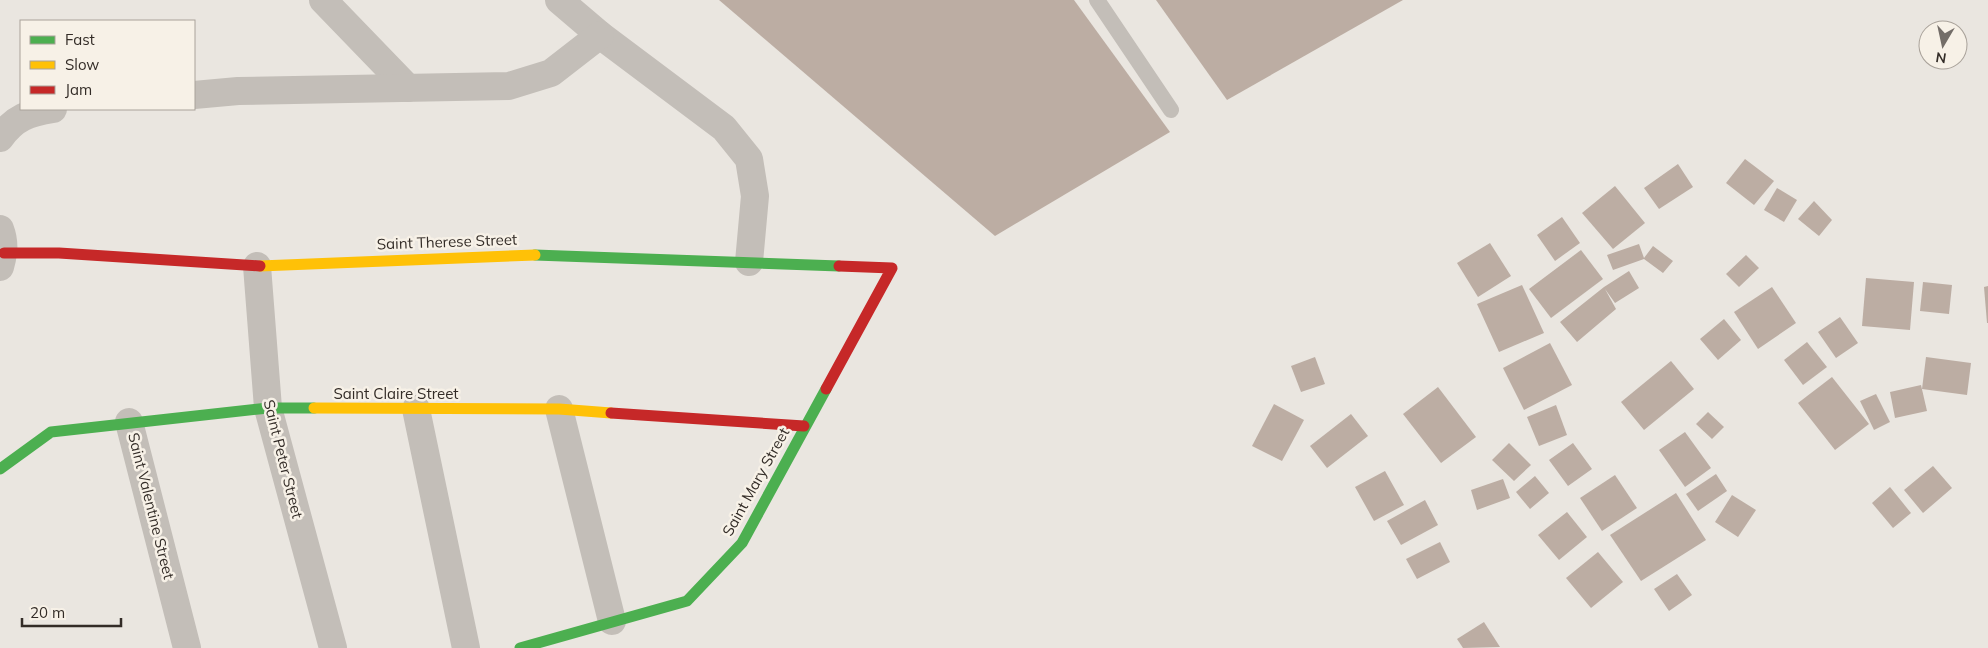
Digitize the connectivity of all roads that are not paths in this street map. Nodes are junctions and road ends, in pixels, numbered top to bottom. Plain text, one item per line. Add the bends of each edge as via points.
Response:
1 (322, 0) edge
2 (559, 0) edge
3 (1097, 0) edge
4 (600, 35) junction
5 (408, 88) junction
6 (195, 95) edge
7 (48, 110) edge
8 (1171, 110) dead end
9 (0, 138) edge
10 (1, 249) edge
11 (749, 262) junction
12 (258, 266) junction
13 (892, 268) joint
14 (268, 408) junction
15 (416, 409) junction
16 (559, 409) junction
17 (129, 422) junction
18 (804, 426) junction
19 (0, 469) edge
20 (612, 621) junction
21 (187, 648) edge
22 (333, 648) edge
23 (466, 648) edge
24 (520, 648) edge

1 - 5 street
2 - 4 street
3 - 8 lane
4 - 5 street via 551,73 509,86
4 - 11 street via 724,128 749,159 755,196
5 - 6 street via 238,91
7 - 9 street via 10,124
10 - 12 street, Saint Therese Street
11 - 12 street, Saint Therese Street via 517,254
11 - 13 street, Saint Therese Street
12 - 14 street, Saint Peter Street
13 - 18 street, Saint Mary Street
14 - 15 street, Saint Claire Street
14 - 17 street, Saint Claire Street
14 - 22 street, Saint Peter Street
15 - 16 street, Saint Claire Street
15 - 23 street
16 - 18 street, Saint Claire Street
16 - 20 street
17 - 19 street, Saint Claire Street via 51,432
17 - 21 street, Saint Valentine Street
18 - 20 street, Saint Mary Street via 742,543 687,601
20 - 24 street, Saint Mary Street

